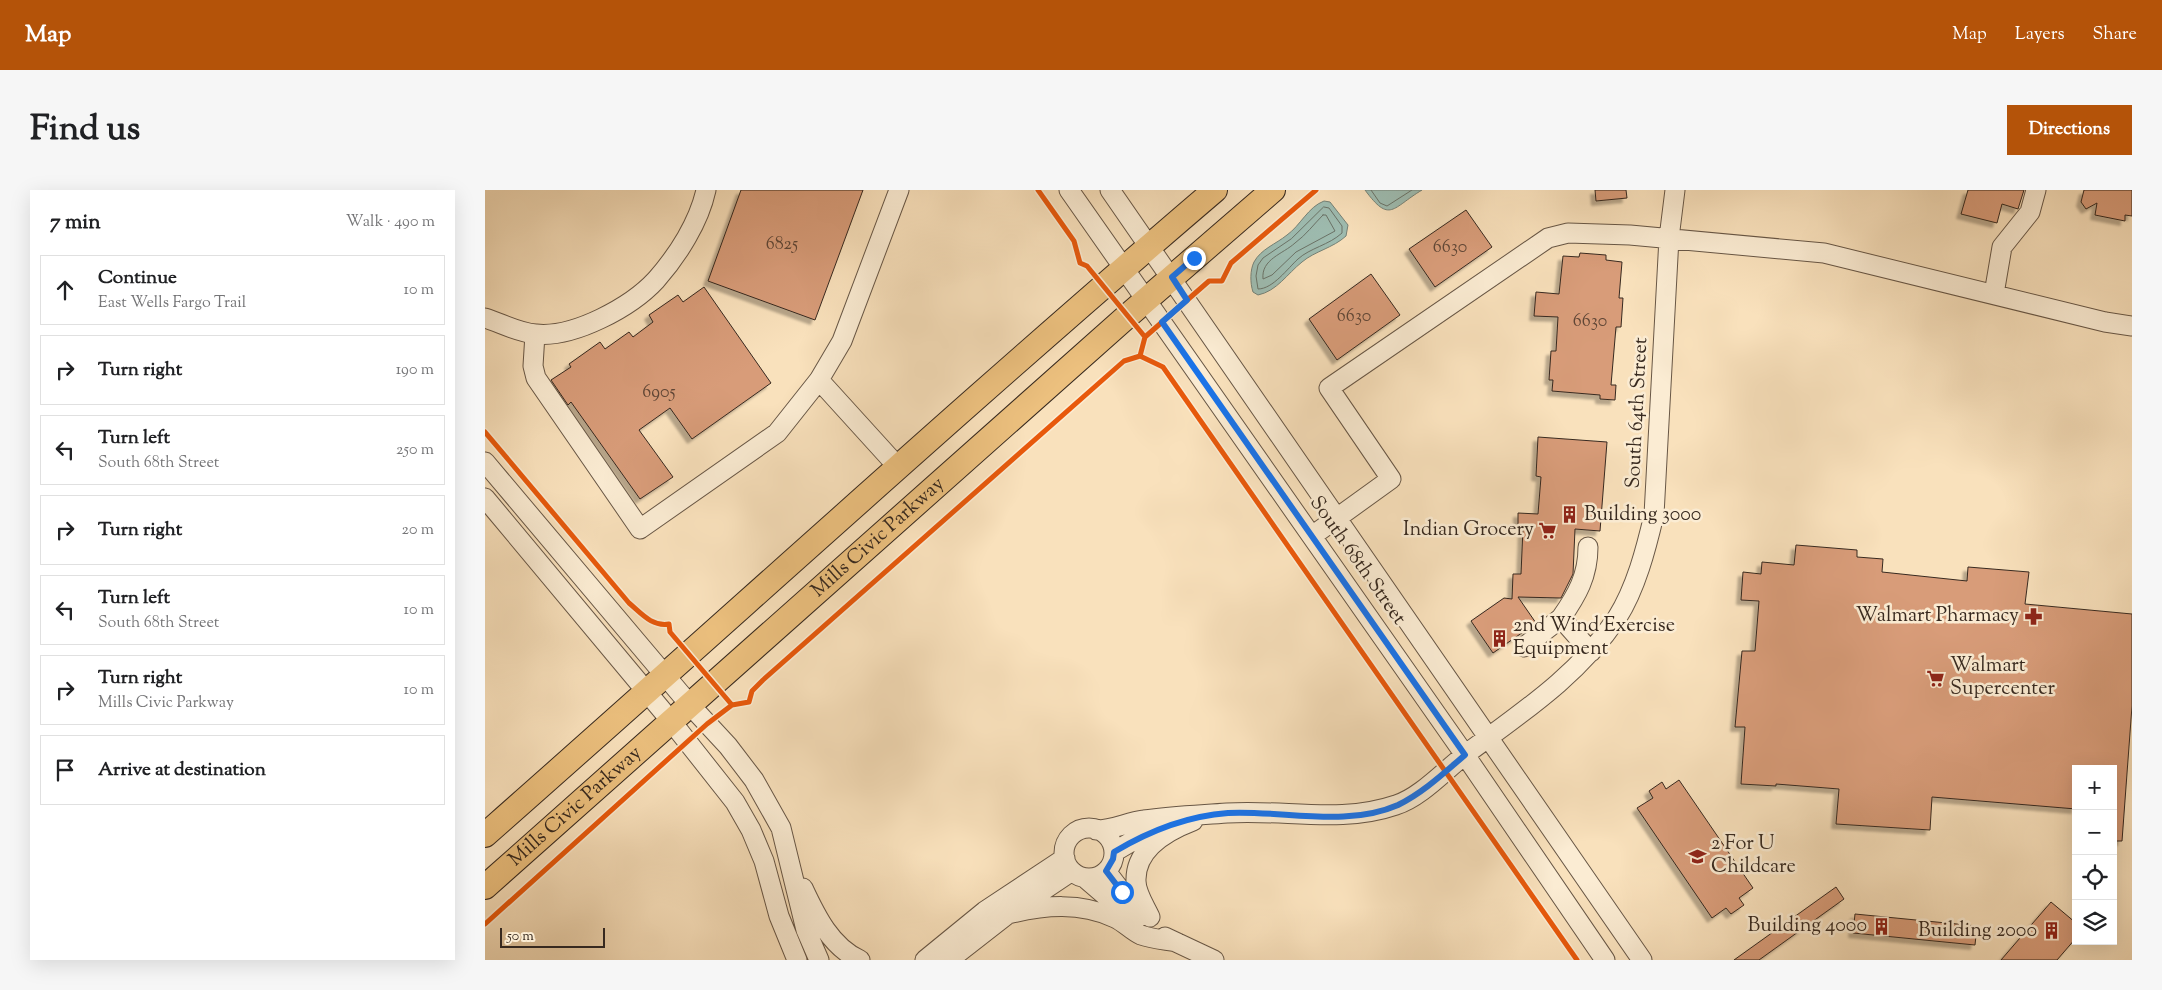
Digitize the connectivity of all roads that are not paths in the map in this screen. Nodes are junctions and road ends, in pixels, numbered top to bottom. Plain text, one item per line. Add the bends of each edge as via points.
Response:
1 (706, 190) edge
2 (899, 190) edge
3 (1069, 190) edge
4 (1110, 190) edge
5 (1215, 190) edge
6 (1273, 190) edge
7 (1664, 190) edge
8 (1675, 190) edge
9 (2036, 190) edge
10 (1669, 238) junction
11 (1149, 246) junction
12 (1123, 268) junction
13 (1172, 277) junction
14 (1995, 294) junction
15 (1147, 299) junction
16 (485, 318) edge
17 (2132, 326) edge
18 (535, 334) junction
19 (819, 380) junction
20 (485, 462) edge
21 (898, 467) junction
22 (485, 498) edge
23 (1338, 517) junction
24 (1312, 536) junction
25 (1588, 547) dead end
26 (1561, 618) junction
27 (1524, 647) dead end
28 (1591, 652) junction
29 (666, 676) junction
30 (647, 692) junction
31 (690, 705) junction
32 (671, 721) junction
33 (1490, 737) junction
34 (1465, 755) junction
35 (1206, 816) junction
36 (1096, 830) junction
37 (485, 835) edge
38 (1114, 852) junction
39 (787, 854) junction
40 (1074, 869) junction
41 (1106, 871) junction
42 (485, 887) edge
43 (1008, 914) junction
44 (779, 916) junction
45 (1150, 917) junction
46 (1176, 942) junction
47 (789, 960) edge
48 (797, 960) edge
49 (819, 960) edge
50 (860, 960) edge
51 (925, 960) edge
52 (949, 960) edge
53 (1214, 960) edge
54 (1605, 960) edge
55 (1642, 960) edge

1 - 18 street via 683,243 654,281 621,306 585,325 563,333
2 - 19 street via 842,341
3 - 12 street, South 68th Street
4 - 11 street, South 68th Street
5 - 11 main road, Mills Civic Parkway
6 - 13 main road, Mills Civic Parkway
7 - 10 street, South 64th Street
8 - 10 street, South 64th Street
9 - 14 street via 2030,212 2002,247
10 - 14 street via 1824,253
10 - 23 street via 1568,233 1548,238 1329,388 1391,479
10 - 28 street, South 64th Street via 1654,515 1645,553 1631,589 1618,617
11 - 12 main road, Mills Civic Parkway
11 - 13 street, South 68th Street
12 - 15 street, South 68th Street
12 - 21 main road, Mills Civic Parkway
13 - 15 main road, Mills Civic Parkway
13 - 23 street, South 68th Street
14 - 17 street
15 - 24 street, South 68th Street
15 - 31 main road, Mills Civic Parkway
16 - 18 street
18 - 19 street via 533,366 536,378 640,529 777,434
19 - 21 street
20 - 29 street
21 - 29 main road, Mills Civic Parkway
22 - 30 street
23 - 24 street
23 - 33 street, South 68th Street
24 - 34 street, South 68th Street
25 - 26 street via 1588,565 1579,591
26 - 27 street
26 - 28 street
28 - 33 street, South 64th Street via 1538,701
29 - 30 main road, Mills Civic Parkway
29 - 31 street
30 - 32 street
30 - 37 main road, Mills Civic Parkway
31 - 32 main road, Mills Civic Parkway
31 - 39 street via 754,780 781,828
32 - 42 main road, Mills Civic Parkway
32 - 44 street via 722,784 751,830 764,861
33 - 34 street, South 64th Street
33 - 55 street, South 68th Street
34 - 35 street, South 64th Street via 1398,804 1366,814 1228,813
34 - 54 street, South 68th Street
35 - 36 street via 1143,820 1111,830
35 - 38 street via 1146,833
35 - 45 street via 1181,826 1146,850 1138,864 1136,882
36 - 38 street via 1109,838
36 - 40 street via 1075,833 1066,844
38 - 41 street
39 - 49 street via 806,930
39 - 50 street via 833,940 847,954
40 - 41 street via 1099,876
40 - 43 street
40 - 46 street via 1141,927
40 - 51 street via 985,911
41 - 45 street via 1122,892
43 - 46 street via 1036,907 1090,909 1116,918 1141,934
43 - 52 street
44 - 47 street
44 - 48 street
45 - 46 street
46 - 53 street

